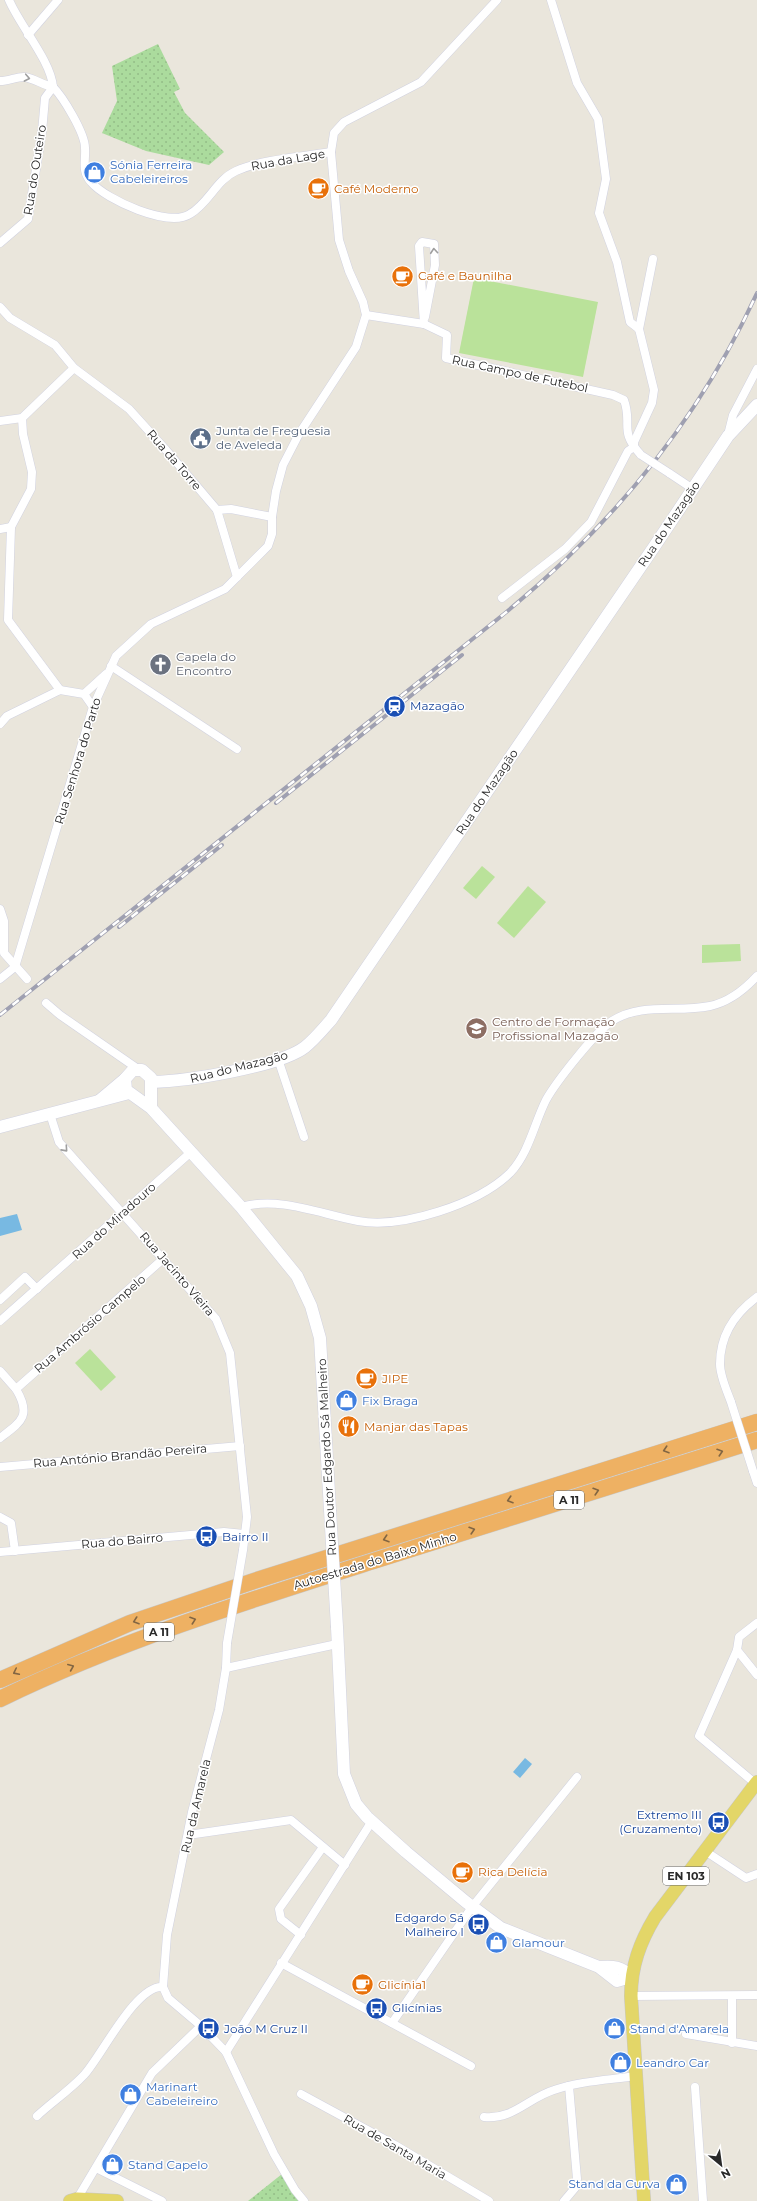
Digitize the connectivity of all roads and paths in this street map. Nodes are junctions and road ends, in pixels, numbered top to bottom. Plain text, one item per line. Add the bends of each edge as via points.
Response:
1 (9, 0) edge
2 (58, 0) edge
3 (497, 0) edge
4 (551, 0) edge
5 (28, 35) junction
6 (0, 81) edge
7 (53, 87) junction
8 (331, 152) junction
9 (0, 243) edge
10 (653, 259) dead end
11 (0, 307) edge
12 (366, 315) junction
13 (424, 320) junction
14 (639, 330) junction
15 (74, 368) junction
16 (757, 368) edge
17 (757, 405) edge
18 (22, 418) junction
19 (0, 421) edge
20 (728, 436) junction
21 (634, 447) junction
22 (693, 489) junction
23 (217, 510) junction
24 (272, 517) junction
25 (11, 527) junction
26 (0, 529) edge
27 (237, 577) junction
28 (502, 598) dead end
29 (110, 668) junction
30 (60, 690) junction
31 (84, 694) junction
32 (93, 707) junction
33 (0, 724) edge
34 (237, 749) dead end
35 (0, 909) edge
36 (15, 967) junction
37 (757, 976) edge
38 (0, 979) edge
39 (27, 979) dead end
40 (753, 984) edge
41 (46, 1003) dead end
42 (278, 1059) junction
43 (138, 1069) junction
44 (125, 1079) junction
45 (151, 1086) junction
46 (132, 1094) junction
47 (99, 1102) junction
48 (151, 1108) junction
49 (50, 1114) junction
50 (0, 1127) edge
51 (304, 1137) dead end
52 (190, 1152) junction
53 (241, 1207) junction
54 (122, 1213) junction
55 (164, 1259) junction
56 (37, 1289) junction
57 (757, 1297) edge
58 (0, 1300) edge
59 (0, 1321) edge
60 (0, 1371) edge
61 (16, 1389) junction
62 (757, 1422) edge
63 (0, 1438) edge
64 (757, 1440) edge
65 (240, 1446) junction
66 (0, 1467) edge
67 (757, 1483) edge
68 (0, 1518) edge
69 (244, 1534) junction
70 (15, 1551) junction
71 (0, 1552) edge
72 (757, 1623) edge
73 (337, 1644) junction
74 (737, 1650) junction
75 (226, 1668) junction
76 (757, 1675) edge
77 (0, 1680) edge
78 (0, 1699) edge
79 (576, 1777) dead end
80 (756, 1784) edge
81 (372, 1821) junction
82 (188, 1835) junction
83 (322, 1847) junction
84 (705, 1851) junction
85 (345, 1865) junction
86 (757, 1874) edge
87 (472, 1907) junction
88 (301, 1935) junction
89 (281, 1963) junction
90 (631, 1976) junction
91 (163, 1987) junction
92 (757, 1995) edge
93 (631, 1996) junction
94 (732, 1996) junction
95 (392, 2023) junction
96 (201, 2026) junction
97 (686, 2034) dead end
98 (732, 2043) junction
99 (757, 2046) edge
100 (226, 2052) junction
101 (471, 2066) dead end
102 (636, 2076) junction
103 (569, 2086) junction
104 (695, 2087) dead end
105 (301, 2094) dead end
106 (37, 2116) dead end
107 (484, 2118) dead end
108 (96, 2168) junction
109 (73, 2200) edge
110 (117, 2201) edge
111 (162, 2201) edge
112 (304, 2201) edge
113 (489, 2201) edge
114 (564, 2201) edge
115 (644, 2201) edge
116 (703, 2201) edge

1 - 5 street
2 - 5 street
3 - 8 street via 421,82 344,122 334,133
4 - 14 street via 577,83 598,119 606,179 599,212 617,262 630,322
5 - 7 street via 49,71
6 -> 7 street via 24,77
7 - 8 street, Rua da Lage via 77,126 85,147 86,176 92,184 119,203 140,212 158,216 190,215 225,177 238,170
7 - 9 street, Rua do Outeiro via 45,98 28,219
8 - 12 street via 339,240
10 - 14 street
11 - 15 street, Rua da Torre via 10,318 55,345
12 - 13 street, Rua Campo de Futebol
12 - 24 street, Rua Senhora do Parto via 356,347 298,434 283,465
13 -> 13 street via 435,265 434,244 426,241 419,246
13 - 21 street, Rua Campo de Futebol via 447,335 446,358 613,395 624,400 628,410 626,430 628,439
14 - 21 street via 654,390 652,403
15 - 18 street
15 - 23 street, Rua da Torre via 129,409
16 - 20 street via 733,415
17 - 20 street, Rua do Mazagão
18 - 19 street
18 - 25 street via 32,472 31,489
20 - 22 street, Rua do Mazagão
21 - 22 street, bridge via 641,455
21 - 28 street via 628,451 591,522 565,549
22 - 42 street, Rua do Mazagão via 331,1020 306,1046
23 - 24 street via 231,509
23 - 27 street, Rua da Torre
24 - 27 street, Rua Senhora do Parto via 272,534 268,546
25 - 26 street
25 - 30 street via 8,620
27 - 29 street, Rua Senhora do Parto via 225,589 151,624 116,656
29 - 31 street
29 - 32 street, Rua Senhora do Parto
29 - 34 street
30 - 31 street
30 - 33 street via 7,716
31 - 32 street
32 - 36 street, Rua Senhora do Parto
35 - 36 street via 4,921 4,953
36 - 38 street
36 - 39 street
37 - 40 street
40 - 53 street via 729,999 711,1006 648,1009 626,1013 610,1022 557,1083 546,1100 521,1160 498,1183 466,1200 416,1218 372,1223 295,1206 251,1204
41 - 43 street
42 - 45 street, Rua do Mazagão
42 - 51 street
43 - 44 street via 129,1072
43 - 45 street via 146,1071
44 - 46 street via 125,1086
44 - 47 street
45 - 46 street via 144,1095
45 - 48 street
46 - 47 street
46 - 48 street, Rua Doutor Edgardo Sá Malheiro
47 - 49 street
48 - 52 street, Rua Doutor Edgardo Sá Malheiro
49 - 50 street
49 -> 54 street, Rua Jacinto Vieira via 59,1142
52 - 53 street, Rua Doutor Edgardo Sá Malheiro
52 - 54 street, Rua do Miradouro
53 - 73 street, Rua Doutor Edgardo Sá Malheiro, bridge via 297,1276 311,1306 320,1338
54 - 55 street, Rua Jacinto Vieira
54 - 56 street, Rua do Miradouro
55 - 61 street, Rua Ambrósio Campelo
55 - 65 street, Rua Jacinto Vieira via 216,1319 230,1354
56 - 58 street via 25,1277
56 - 59 street, Rua do Miradouro
57 - 67 street, bridge via 746,1305 728,1326 723,1340 720,1365
60 - 61 street
61 - 63 street via 25,1412 21,1421
62 -> 77 highway, Autoestrada do Baixo Minho / A 11 via 247,1583 130,1624
78 -> 64 highway, Autoestrada do Baixo Minho / A 11 via 135,1640 252,1599
65 - 66 street, Rua António Brandão Pereira
65 - 69 street, Rua Jacinto Vieira via 247,1518
68 - 70 street via 11,1523
69 - 70 street, Rua do Bairro via 224,1532
69 - 75 street, Rua da Amarela, bridge via 227,1643
70 - 71 street, Rua do Bairro
72 - 74 street via 740,1637
73 - 75 street
73 - 81 street, Rua Doutor Edgardo Sá Malheiro via 344,1774 356,1804
74 - 76 street
74 - 80 street via 699,1736
75 - 82 street, Rua da Amarela via 219,1710
79 - 87 street
80 - 84 main road, EN 103
81 - 85 street
81 - 87 street, Rua Doutor Edgardo Sá Malheiro
82 - 83 street via 291,1820
82 - 91 street, Rua da Amarela via 167,1935
83 - 85 street
83 - 88 street via 279,1909 281,1919
84 - 86 street via 746,1878
84 - 90 main road, EN 103 via 655,1916 634,1961
85 - 88 street
87 - 90 street, Rua Doutor Edgardo Sá Malheiro via 501,1928 599,1968 618,1967 626,1970
87 - 95 street
88 - 89 street
89 - 95 street
89 - 100 street
90 - 93 main road, EN 103
91 - 96 street via 168,1998
91 - 106 street via 153,1988 144,1996 122,2019 88,2071
92 - 94 street
93 - 94 street
93 - 102 main road, EN 103
94 - 98 street
95 - 101 street
96 - 100 street
96 - 108 street via 152,2074
97 - 98 street
98 - 99 street
100 - 112 street via 274,2154
102 - 103 street
102 - 115 main road, EN 103
103 - 107 street via 551,2090 511,2114
103 - 114 street via 577,2179 575,2188
104 - 116 street
105 - 113 street, Rua de Santa Maria via 395,2145
108 - 109 street
108 - 111 street
109 - 110 main road

